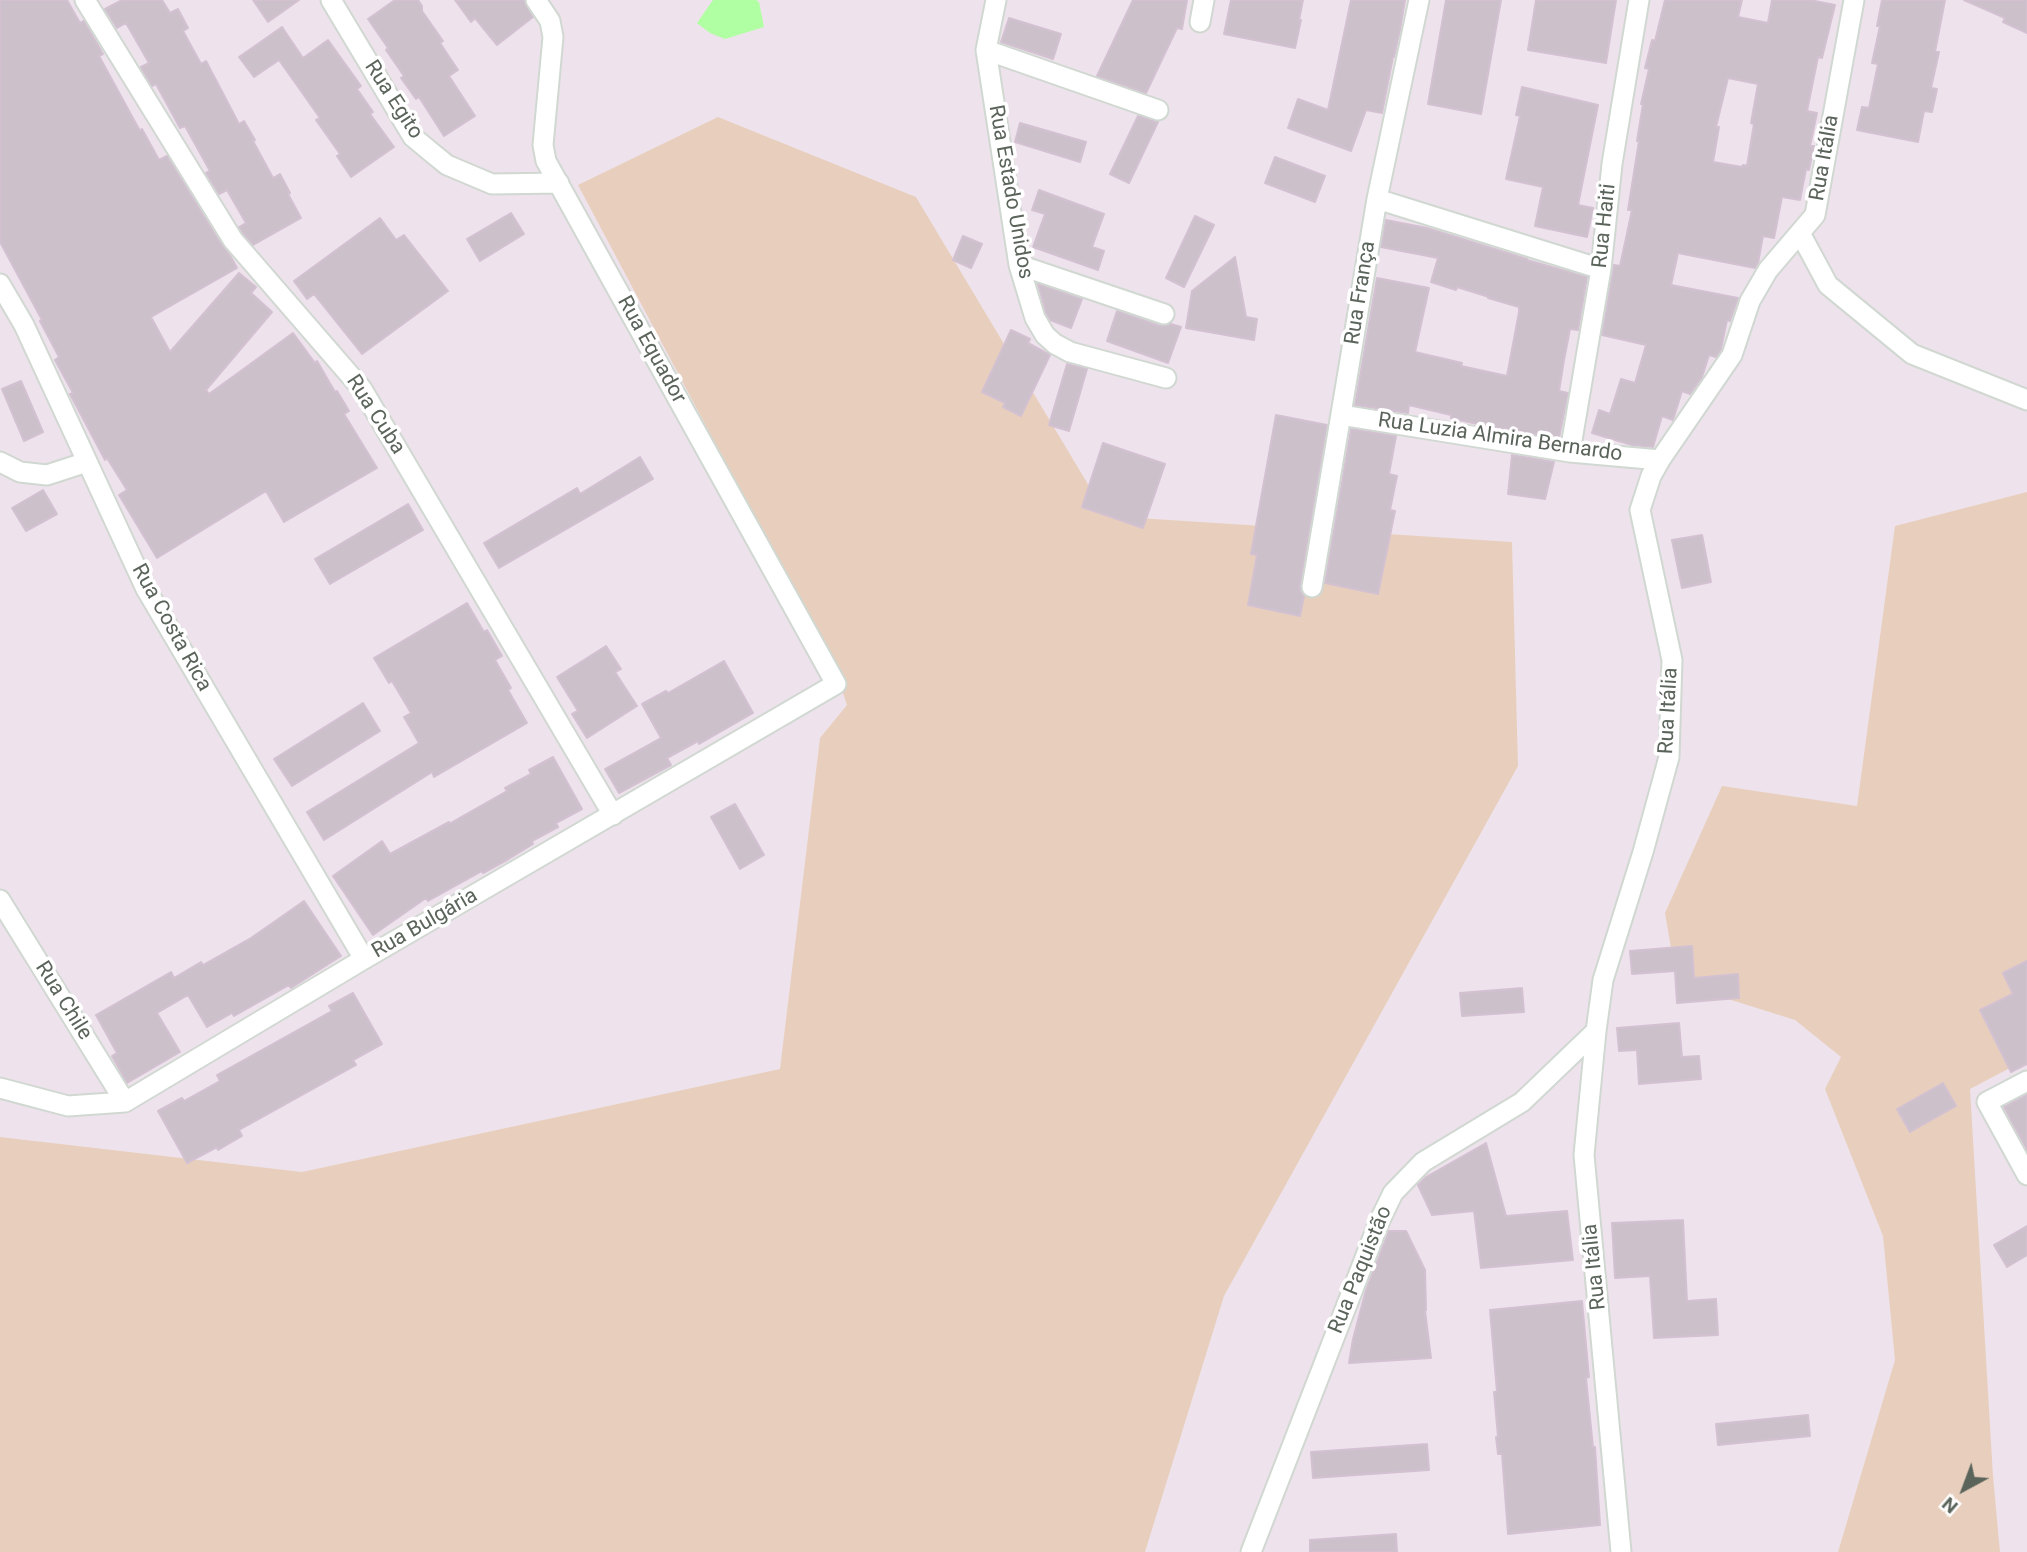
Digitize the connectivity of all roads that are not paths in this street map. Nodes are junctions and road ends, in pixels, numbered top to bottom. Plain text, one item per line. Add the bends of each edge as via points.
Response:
1 (85, 0) edge
2 (331, 0) edge
3 (536, 0) edge
4 (996, 0) edge
5 (1205, 0) edge
6 (1419, 0) edge
7 (1639, 0) edge
8 (1854, 0) edge
9 (1200, 22) dead end
10 (986, 50) junction
11 (1158, 110) dead end
12 (559, 183) junction
13 (1377, 199) junction
14 (1800, 233) junction
15 (1019, 265) junction
16 (1601, 269) junction
17 (0, 284) edge
18 (1164, 314) dead end
19 (1166, 378) dead end
20 (2027, 400) edge
21 (1340, 415) junction
22 (1570, 452) junction
23 (1660, 460) junction
24 (0, 461) edge
25 (87, 462) junction
26 (1312, 587) dead end
27 (836, 684) joint
28 (613, 815) junction
29 (0, 900) edge
30 (363, 959) junction
31 (1596, 1031) junction
32 (2027, 1082) edge
33 (0, 1088) edge
34 (125, 1102) junction
35 (2027, 1175) edge
36 (1251, 1552) edge
37 (1621, 1552) edge

1 - 28 street, Rua Cuba via 233,240 362,389
2 - 12 street, Rua Egito via 413,137 430,152 447,165 492,184
3 - 12 street, Rua Equador via 550,21 553,37 543,145
4 - 10 street, Rua Estado Unidos
5 - 9 street
6 - 13 street, Rua França
7 - 16 street, Rua Haiti via 1612,164
8 - 14 street, Rua Itália via 1815,215
10 - 11 street
10 - 15 street, Rua Estado Unidos
12 - 27 street, Rua Equador
13 - 16 street
13 - 21 street, Rua França
14 - 20 street via 1828,285 1912,354
14 - 23 street, Rua Itália via 1768,270 1750,301 1732,355
15 - 18 street
15 - 19 street, Rua Estado Unidos via 1035,318 1055,345
16 - 22 street, Rua Haiti
17 - 25 street, Rua Costa Rica via 24,325
21 - 22 street, Rua Luzia Almira Bernardo
21 - 26 street, Rua França
22 - 23 street, Rua Luzia Almira Bernardo
23 - 31 street, Rua Itália via 1640,510 1672,660 1669,757 1603,981
24 - 25 street via 20,472 47,475
25 - 30 street, Rua Costa Rica via 146,589
27 - 28 street, Rua Bulgária
28 - 30 street, Rua Bulgária
29 - 34 street, Rua Chile
30 - 34 street, Rua Bulgária
31 - 36 street, Rua Paquistão via 1522,1102 1423,1162 1393,1193
31 - 37 street, Rua Itália via 1584,1155
32 - 35 street via 1987,1102
33 - 34 street, Rua Bulgária via 68,1106

